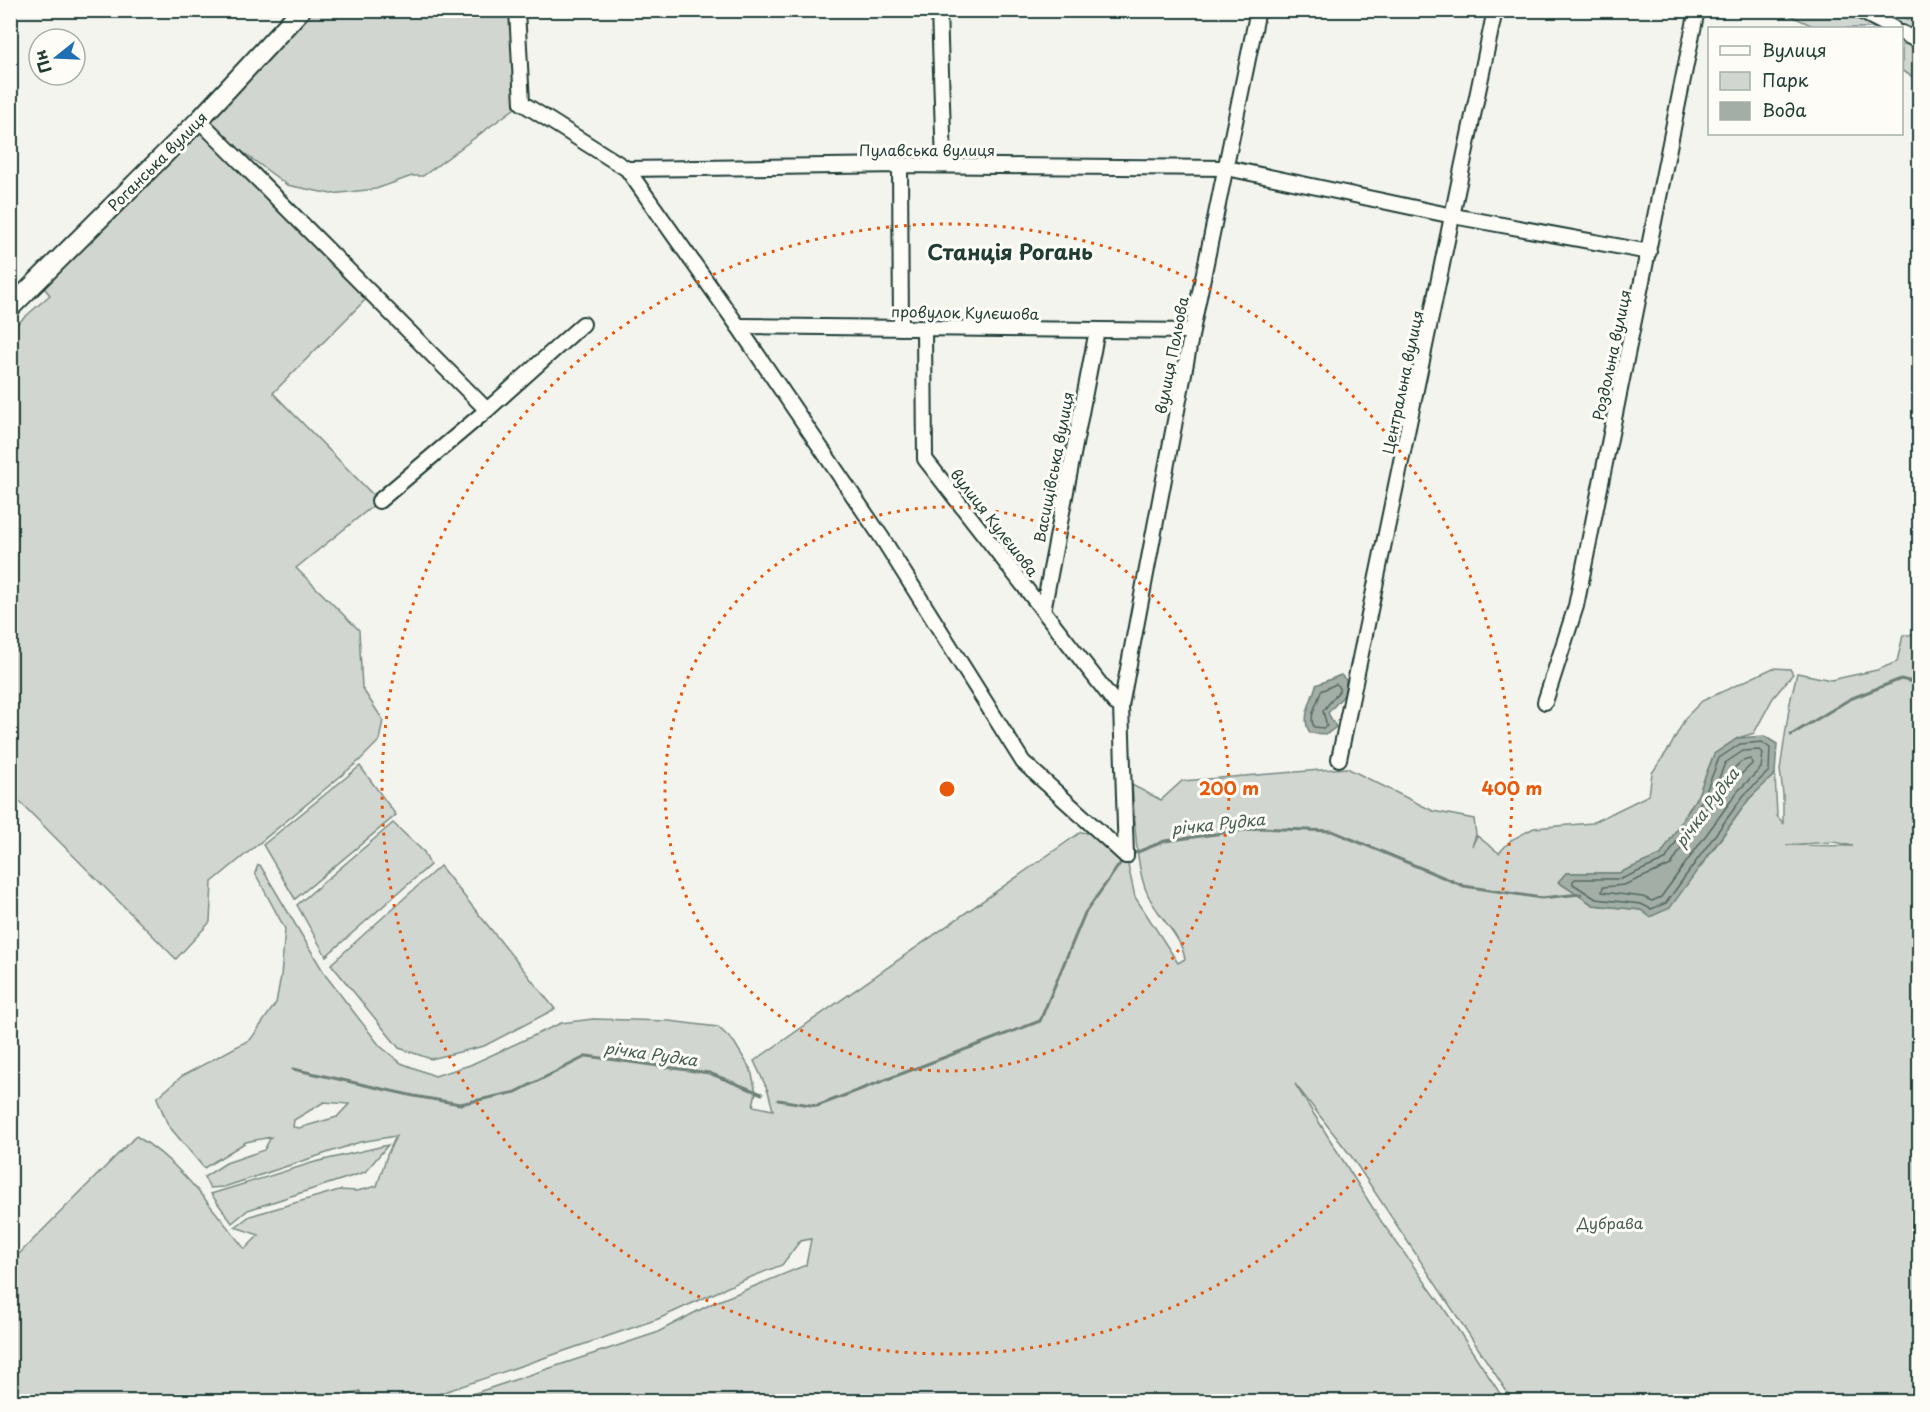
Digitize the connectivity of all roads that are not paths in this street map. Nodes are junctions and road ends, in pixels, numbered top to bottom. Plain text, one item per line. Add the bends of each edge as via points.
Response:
1 (302, 10) edge
2 (517, 10) edge
3 (939, 10) edge
4 (1258, 10) edge
5 (1495, 10) edge
6 (1697, 10) edge
7 (1858, 10) edge
8 (1891, 27) edge
9 (1903, 34) edge
10 (1920, 42) edge
11 (199, 120) junction
12 (900, 165) junction
13 (944, 165) junction
14 (1227, 168) junction
15 (627, 170) junction
16 (1453, 216) junction
17 (1649, 252) junction
18 (10, 308) edge
19 (583, 324) dead end
20 (738, 326) junction
21 (901, 328) junction
22 (924, 328) junction
23 (1096, 330) junction
24 (1192, 331) junction
25 (487, 410) junction
26 (379, 501) dead end
27 (1043, 611) junction
28 (1545, 702) dead end
29 (1121, 706) junction
30 (1339, 759) dead end

1 - 11 main road, Роганська вулиця
2 - 15 street via 522,103
3 - 13 street
4 - 14 street, вулиця Польова
5 - 16 street, Центральна вулиця
6 - 17 street, Роздольна вулиця
7 - 8 street
9 - 10 street
11 - 18 main road, Роганська вулиця
11 - 25 street
12 - 13 street, Пулавська вулиця
12 - 15 street, Пулавська вулиця
12 - 21 street
13 - 14 street, Пулавська вулиця
14 - 16 street, Пулавська вулиця
14 - 24 street, вулиця Польова
15 - 20 street
16 - 17 street, Пулавська вулиця
16 - 30 street, Центральна вулиця
17 - 28 street, Роздольна вулиця via 1576,606
19 - 25 street
20 - 21 street, провулок Кулєшова
20 - 29 street, вулиця Польова via 882,538 1023,762 1125,856
21 - 22 street, провулок Кулєшова
22 - 23 street, провулок Кулєшова
22 - 27 street, вулиця Кулєшова via 925,459
23 - 24 street, провулок Кулєшова
23 - 27 street, Васищівська вулиця
24 - 29 street, вулиця Польова
25 - 26 street
27 - 29 street, вулиця Кулєшова

